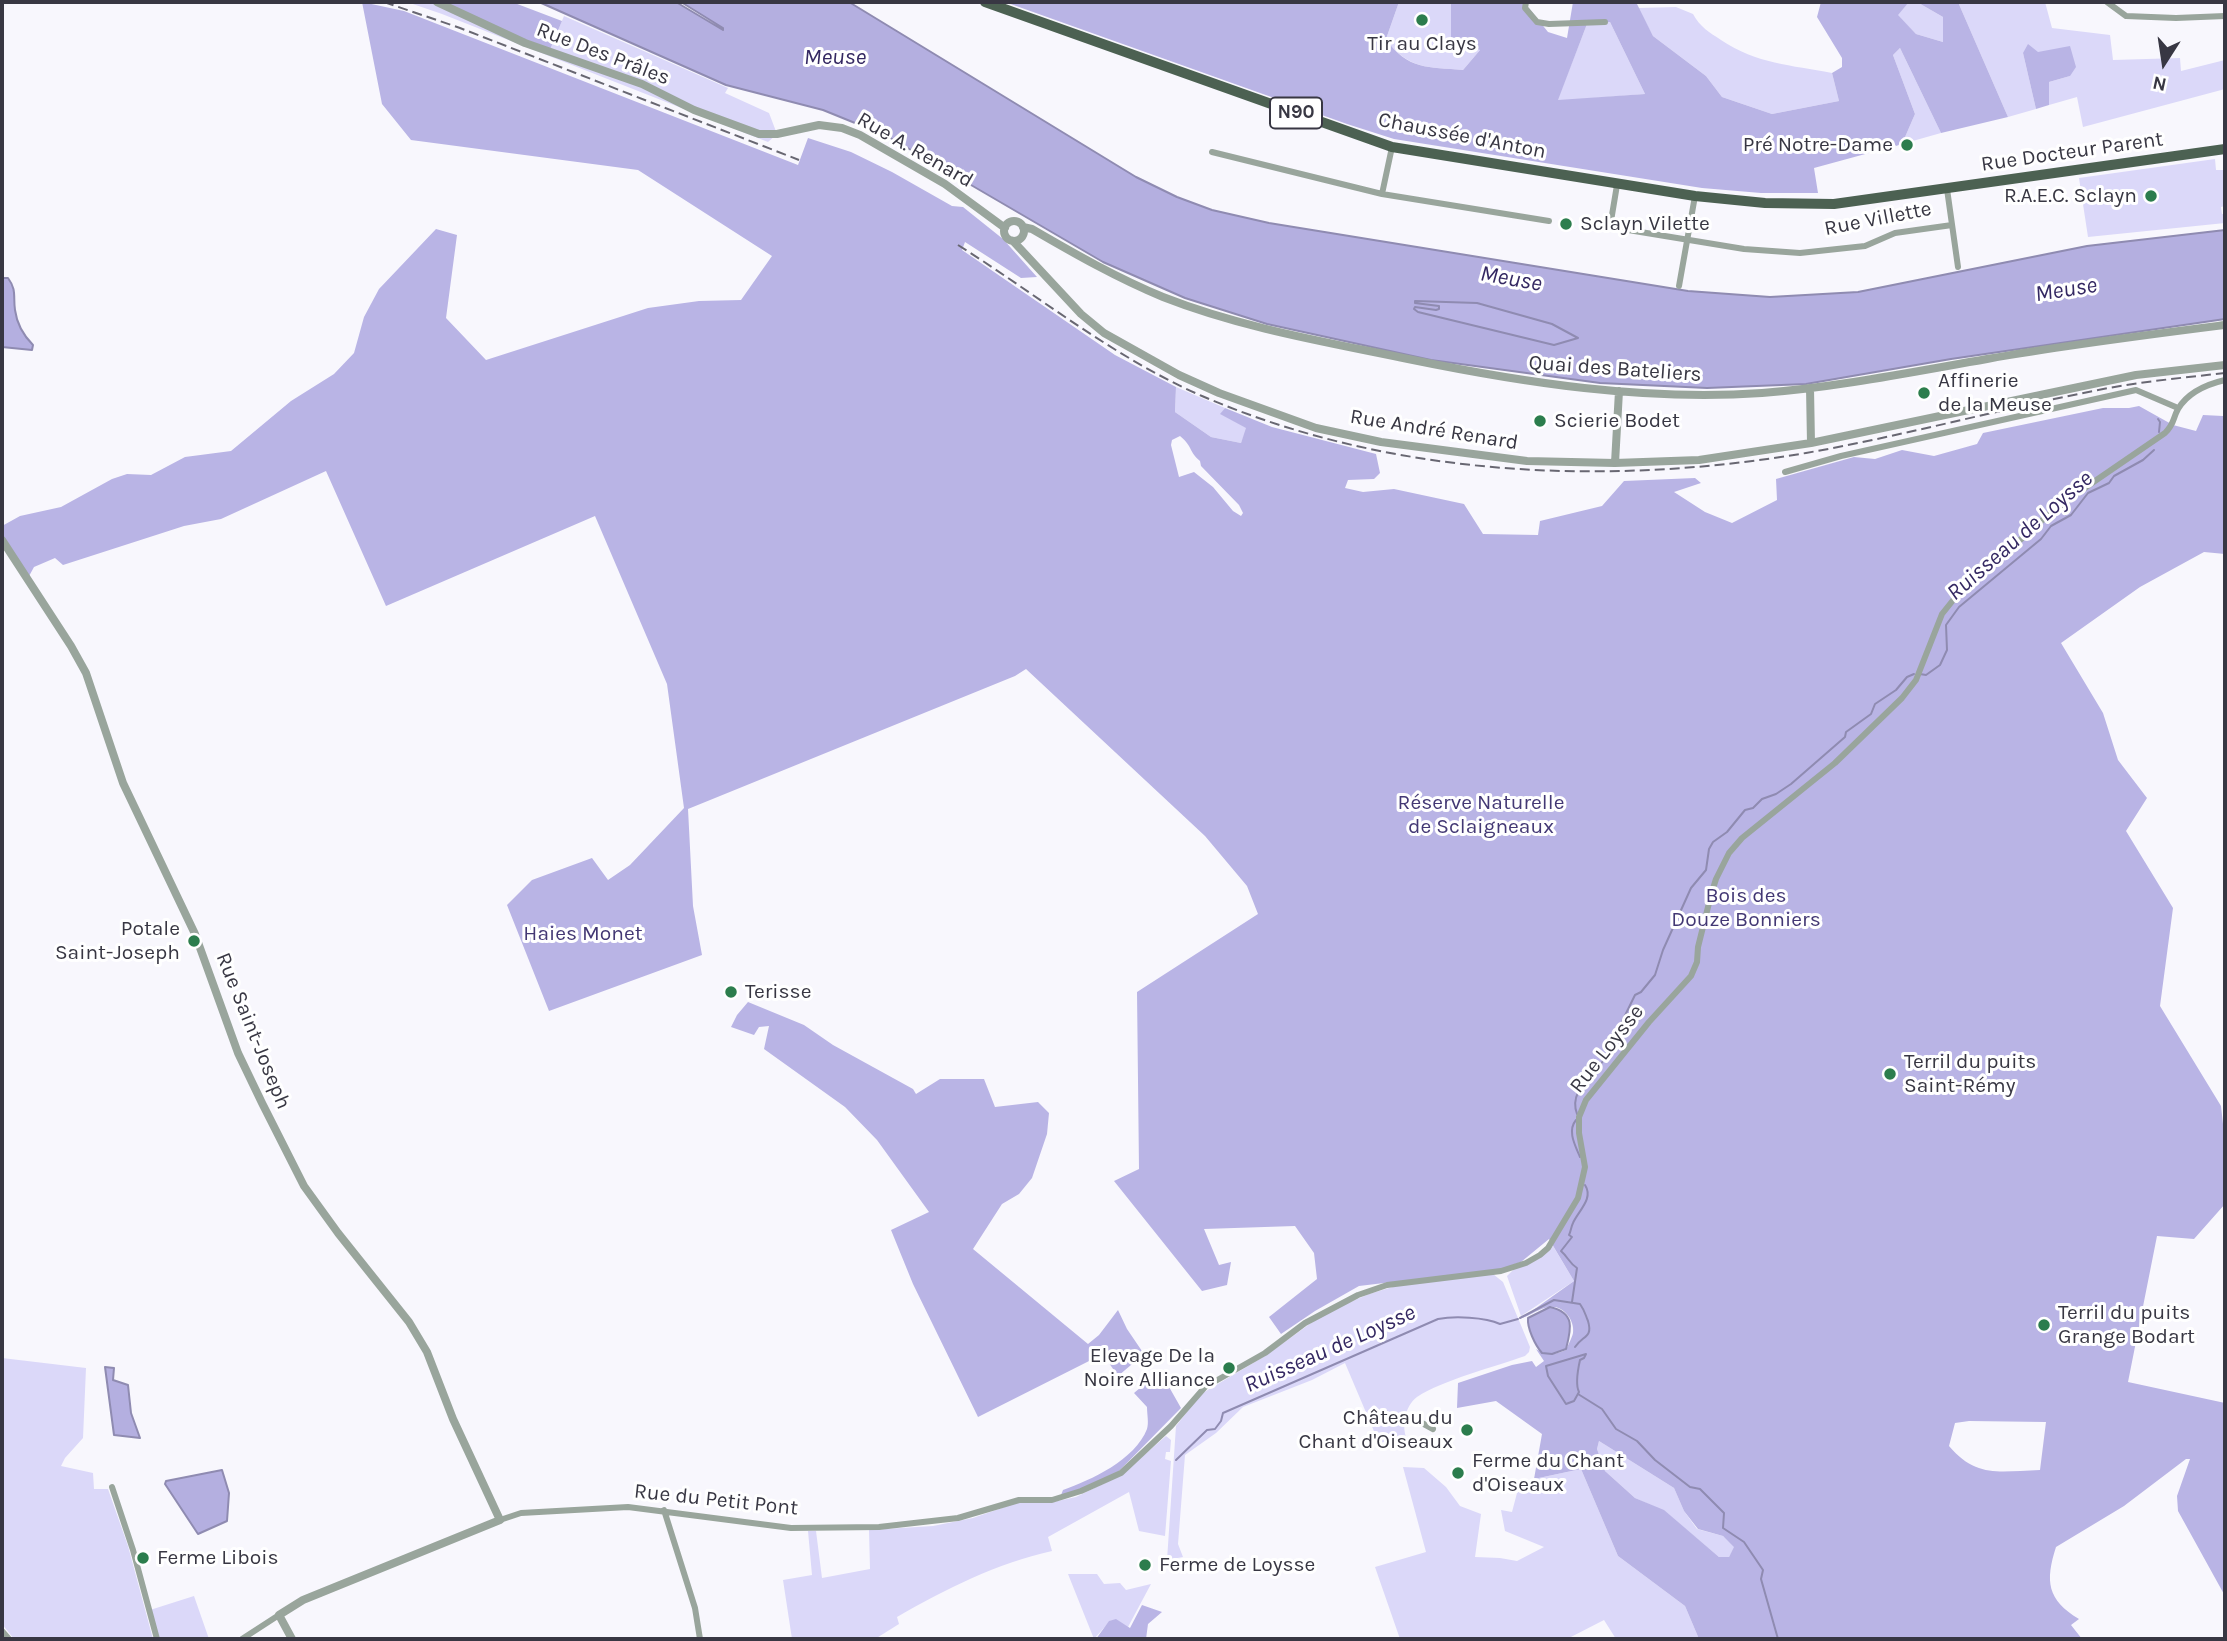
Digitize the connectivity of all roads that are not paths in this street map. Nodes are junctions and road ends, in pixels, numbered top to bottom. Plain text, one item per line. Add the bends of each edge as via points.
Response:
1 (437, 2) edge
2 (985, 2) edge
3 (1525, 2) edge
4 (2107, 2) edge
5 (2225, 16) edge
6 (1605, 22) dead end
7 (759, 134) joint
8 (1392, 147) junction
9 (2225, 149) edge
10 (1212, 152) dead end
11 (1617, 185) junction
12 (1947, 189) junction
13 (1924, 192) joint
14 (1381, 194) junction
15 (1695, 196) junction
16 (1549, 221) dead end
17 (1952, 225) junction
18 (1023, 227) junction
19 (1005, 228) junction
20 (1686, 240) junction
21 (1013, 241) junction
22 (1958, 267) dead end
23 (1679, 286) dead end
24 (2225, 325) edge
25 (2225, 365) edge
26 (2224, 381) edge
27 (1810, 388) junction
28 (1619, 391) junction
29 (2178, 408) junction
30 (1811, 443) junction
31 (1615, 463) junction
32 (1784, 472) dead end
33 (2, 540) edge
34 (1182, 1415) joint
35 (1411, 1417) dead end
36 (1433, 1429) dead end
37 (112, 1488) dead end
38 (664, 1510) junction
39 (500, 1520) junction
40 (279, 1615) junction
41 (2, 1631) edge
42 (9, 1639) edge
43 (156, 1639) edge
44 (242, 1639) edge
45 (292, 1639) edge
46 (700, 1639) edge

1 - 7 street, Rue Des Prâles via 525,43 642,84
2 - 8 main road, Chaussée d'Anton / N90
3 - 6 street via 1537,22
4 - 5 street via 2126,16
7 - 19 street, Rue A. Renard via 819,125 842,128 945,184
8 - 11 main road, Chaussée d'Anton / N90
8 - 14 street
9 - 12 main road, Rue Docteur Parent / N90
10 - 14 street
11 - 15 main road, Rue Villette / N90
11 - 20 street, Rue Villette via 1610,227
12 - 13 main road, Rue Docteur Parent / N90
12 - 17 street, Rue Villette
13 - 15 main road, Rue Villette / N90 via 1797,205
14 - 16 street
15 - 20 street
17 - 20 street, Rue Villette via 1895,233 1865,246 1800,253
17 - 22 street, Rue Villette
18 - 19 street via 1016,222
18 - 21 street via 1022,237
18 - 28 street, Quai des Bateliers via 1164,297 1265,329 1494,376
19 - 21 street via 1004,234
20 - 23 street
21 - 31 street, Rue André Renard via 1081,314 1104,332 1180,375 1279,416 1381,442 1452,452 1527,461
24 - 27 street, Quai des Bateliers
25 - 30 street, Rue André Renard via 2136,375
26 - 29 street, Rue Loysse via 2207,384
27 - 28 street, Quai des Bateliers via 1692,395
27 - 30 street
28 - 31 street
29 - 32 street via 2136,390
29 - 34 street, Rue Loysse via 2165,433 2057,509 1954,598 1942,614 1919,673 1902,698 1730,853 1716,880 1691,976 1583,1107 1579,1133 1584,1175 1578,1198 1548,1248 1526,1263 1501,1271 1387,1285 1358,1295 1205,1387
30 - 31 street, Rue André Renard via 1699,460
33 - 39 street, Rue Saint-Joseph via 86,673 123,783 195,934 238,1053 304,1186 427,1352
34 - 38 street, Rue du Petit Pont via 1121,1473 1106,1480 1052,1500 1019,1500 958,1518 879,1527 791,1528
35 - 36 street
37 - 43 street
38 - 39 street, Rue du Petit Pont via 628,1507 521,1513
38 - 46 street via 695,1608
39 - 40 street, Rue du Petit Pont via 303,1600
40 - 44 street
40 - 45 street
41 - 42 street

